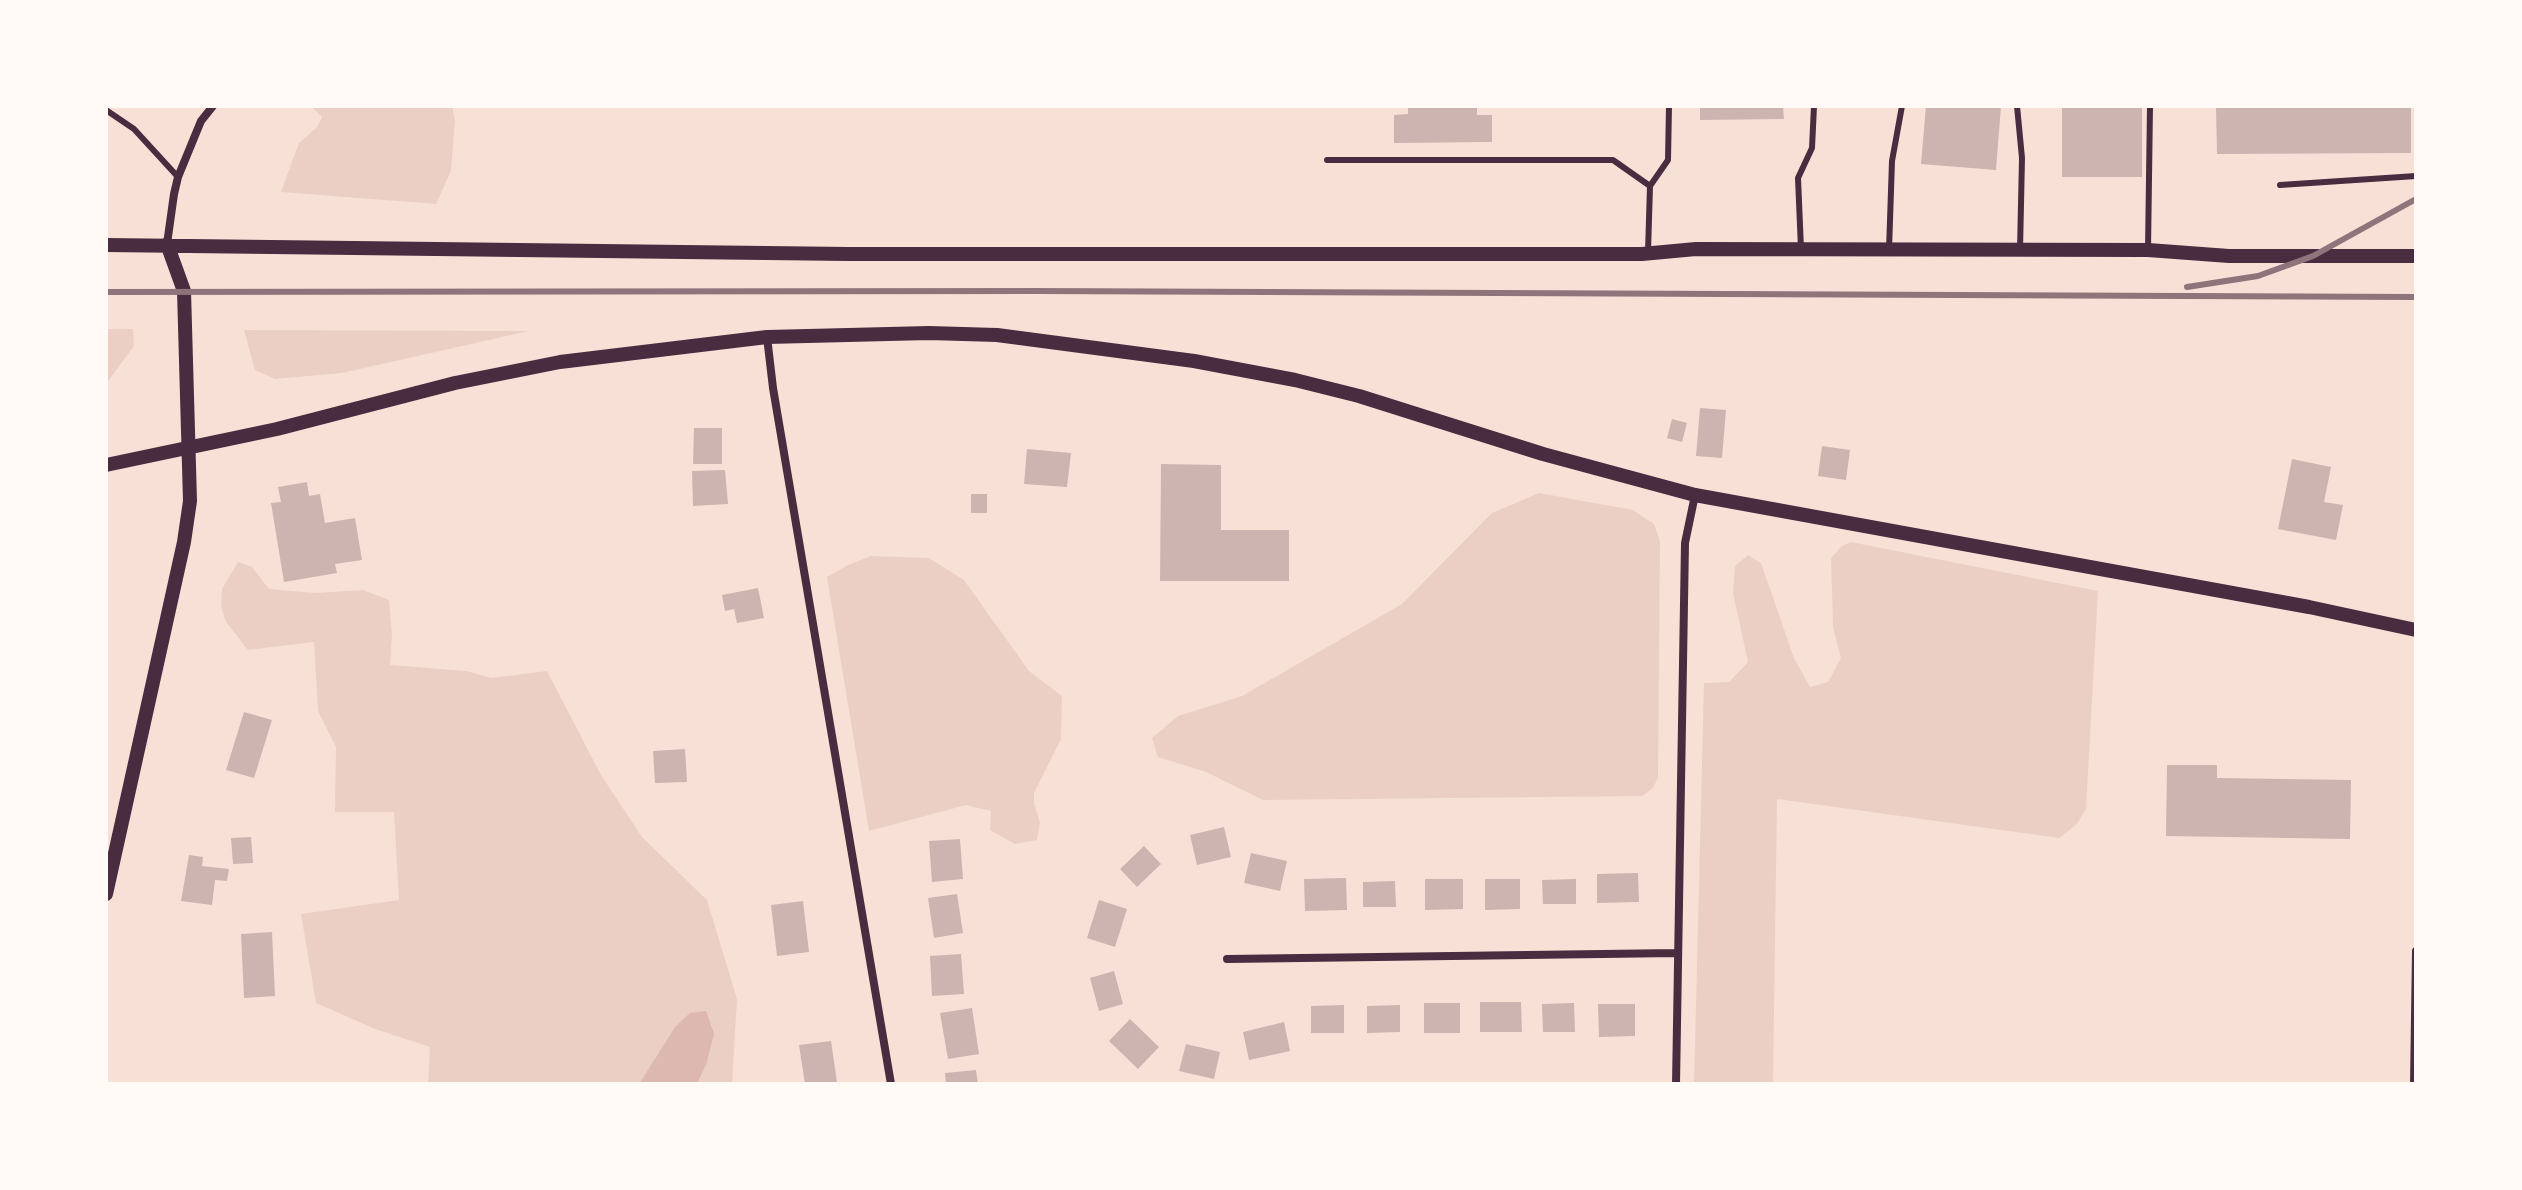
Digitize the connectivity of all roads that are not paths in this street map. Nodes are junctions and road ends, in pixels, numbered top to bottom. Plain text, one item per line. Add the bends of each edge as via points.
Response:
1 (213, 106) edge
2 (1669, 106) edge
3 (1814, 106) edge
4 (1902, 106) edge
5 (2017, 106) edge
6 (2150, 106) edge
7 (106, 110) edge
8 (1327, 160) dead end
9 (2416, 176) edge
10 (178, 177) junction
11 (2280, 185) dead end
12 (1650, 186) junction
13 (167, 244) junction
14 (106, 245) edge
15 (1801, 249) junction
16 (1889, 250) junction
17 (2020, 250) junction
18 (2148, 250) junction
19 (1648, 254) junction
20 (2416, 256) edge
21 (767, 337) junction
22 (189, 449) junction
23 (106, 465) edge
24 (1695, 495) junction
25 (2416, 630) edge
26 (106, 894) edge
27 (2416, 951) edge
28 (1677, 953) junction
29 (1227, 959) dead end
30 (891, 1084) edge
31 (1676, 1084) edge
32 (2414, 1084) edge

1 - 10 street via 201,121
2 - 12 lane via 1668,160
3 - 15 lane via 1812,148 1798,178
4 - 16 lane via 1892,161
5 - 17 lane
6 - 18 lane
7 - 10 lane via 134,129
8 - 12 lane via 1613,160
9 - 11 lane
10 - 13 street
12 - 19 lane
13 - 14 street
13 - 19 street via 848,254
13 - 22 street via 184,291
15 - 16 street
15 - 19 street
16 - 17 street
17 - 18 street
18 - 20 street via 2229,256
21 - 22 street via 507,372
21 - 24 street via 997,335 1194,361 1359,396
21 - 30 street
22 - 23 street
22 - 26 street via 184,542
24 - 25 street
24 - 28 street via 1685,543
27 - 32 street
28 - 29 street
28 - 31 street

